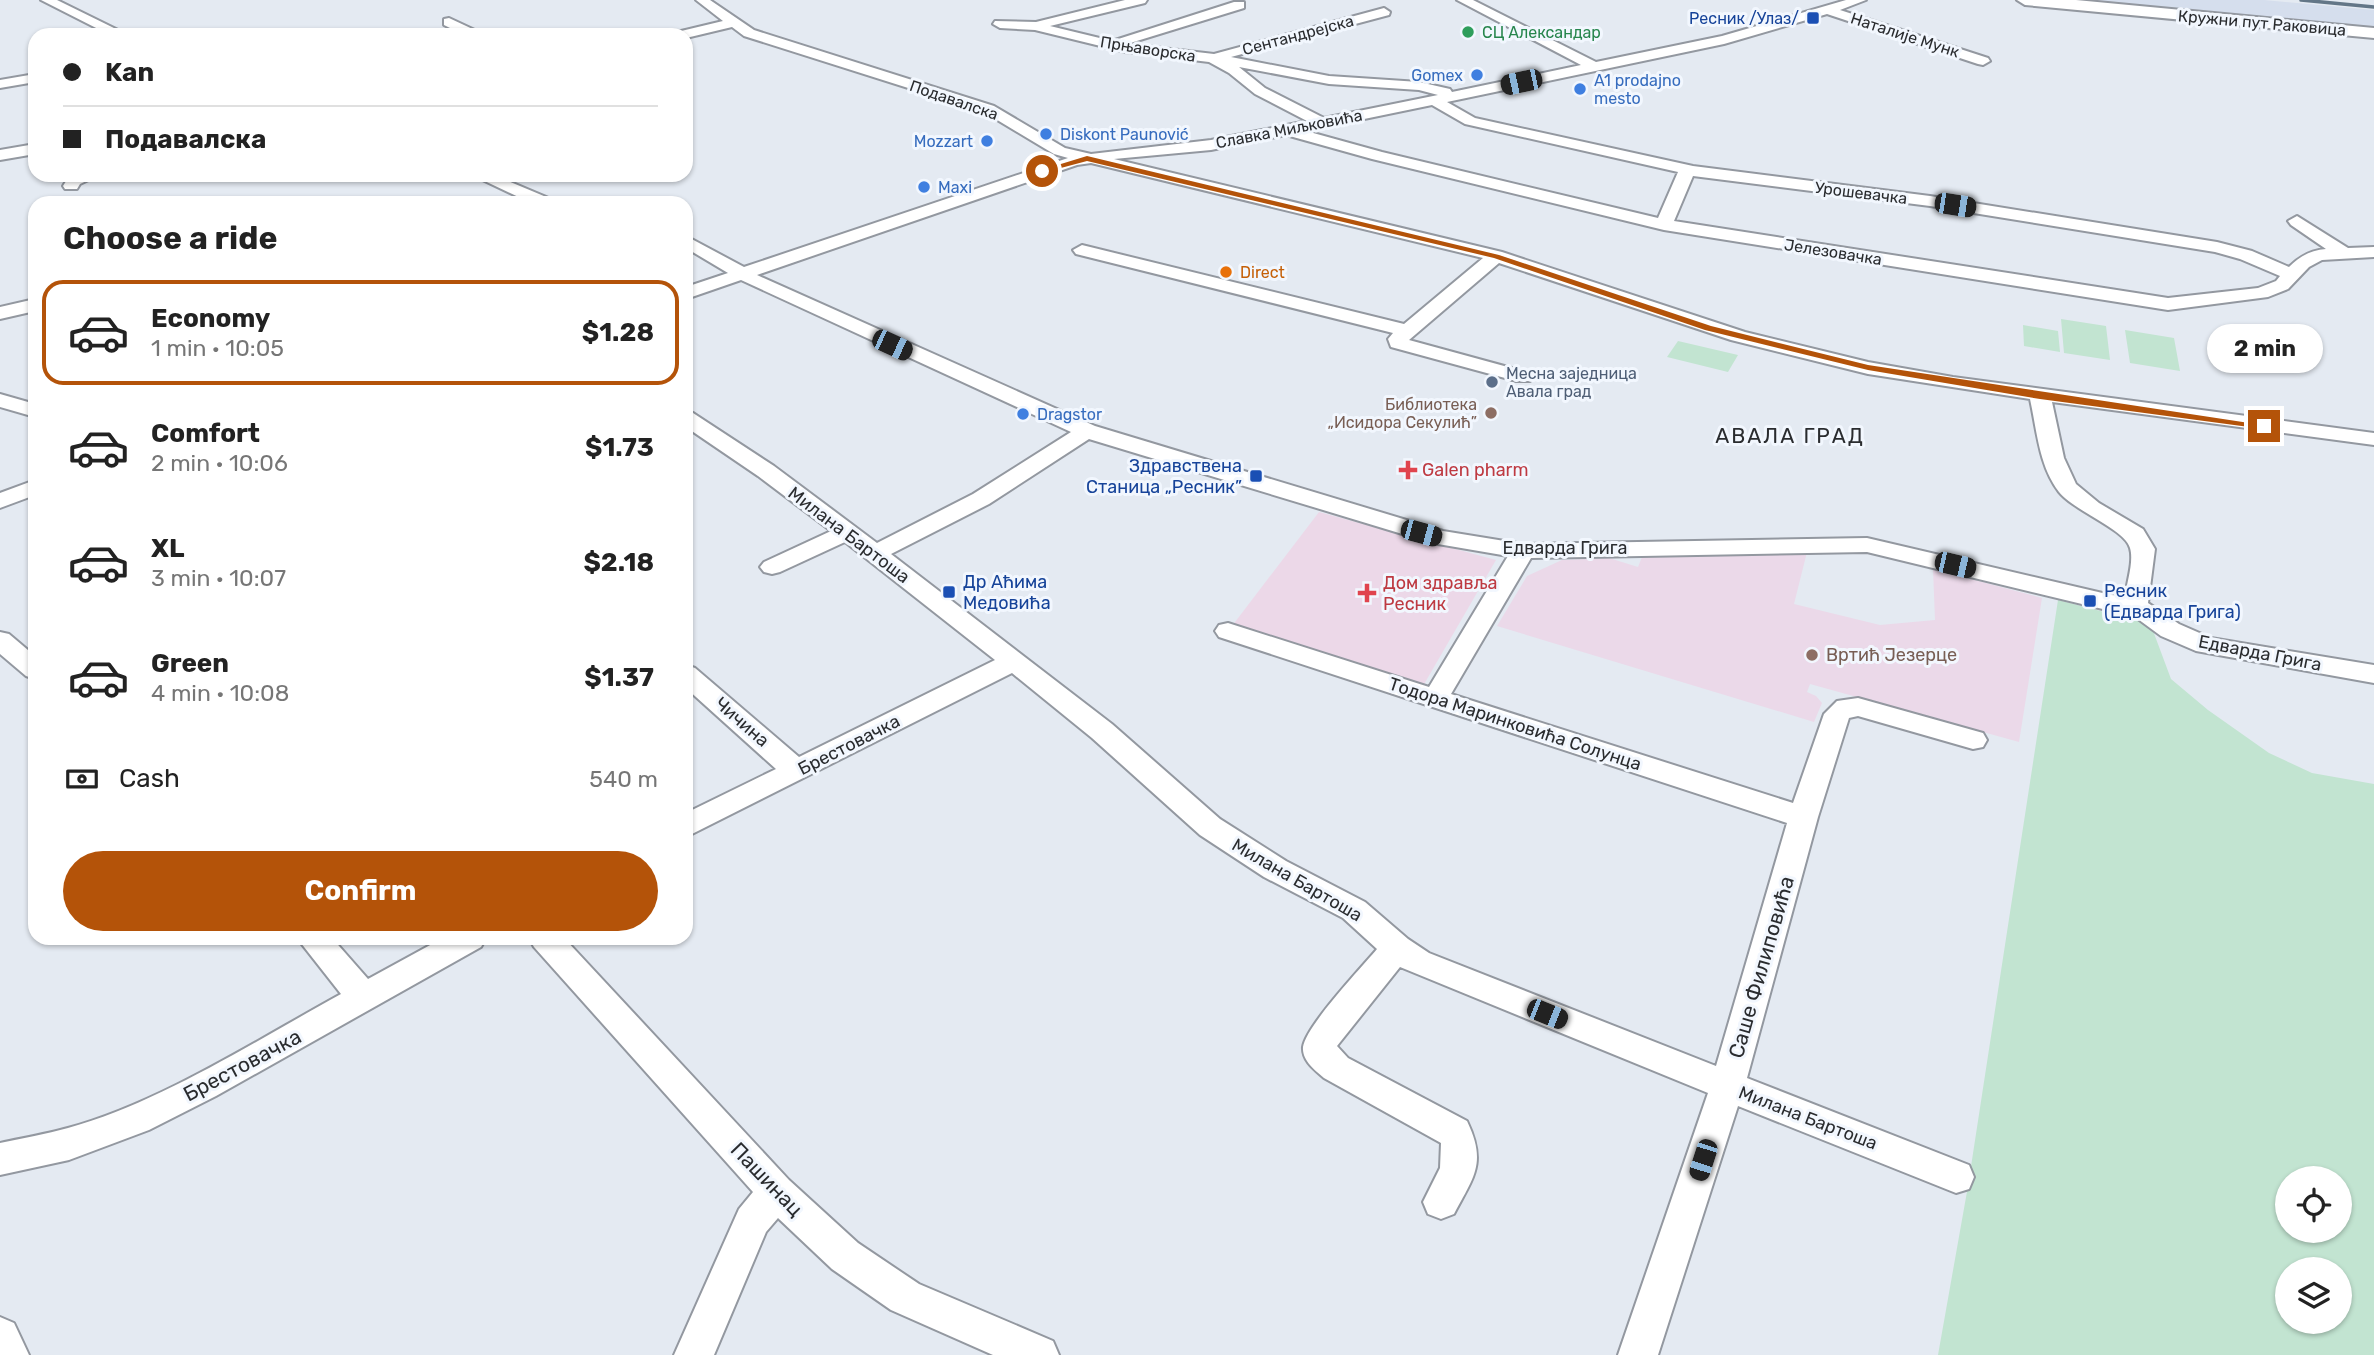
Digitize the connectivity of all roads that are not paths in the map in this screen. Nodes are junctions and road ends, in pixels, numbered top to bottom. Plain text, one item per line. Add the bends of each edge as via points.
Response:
1 (47, 0) edge
2 (702, 0) edge
3 (1141, 0) edge
4 (1463, 0) edge
5 (1860, 0) edge
6 (2025, 0) edge
7 (1238, 5) dead end
8 (1828, 10) junction
9 (1384, 12) dead end
10 (449, 22) dead end
11 (732, 23) junction
12 (1000, 24) dead end
13 (1035, 26) junction
14 (107, 28) edge
15 (461, 28) edge
16 (693, 32) edge
17 (2374, 33) edge
18 (1111, 45) junction
19 (1212, 58) junction
20 (1983, 61) dead end
21 (1595, 66) junction
22 (28, 79) edge
23 (0, 84) edge
24 (1454, 96) junction
25 (1434, 100) junction
26 (1322, 123) junction
27 (1288, 130) junction
28 (28, 150) edge
29 (0, 155) edge
30 (1087, 159) junction
31 (1687, 170) junction
32 (73, 182) edge
33 (496, 182) edge
34 (71, 186) dead end
35 (529, 196) edge
36 (2297, 222) dead end
37 (1664, 225) junction
38 (693, 245) edge
39 (1082, 250) dead end
40 (2374, 252) edge
41 (2342, 253) junction
42 (1496, 256) junction
43 (743, 274) junction
44 (2292, 275) junction
45 (693, 291) edge
46 (28, 307) edge
47 (0, 313) edge
48 (1407, 331) junction
49 (1523, 377) dead end
50 (2040, 396) junction
51 (0, 400) edge
52 (28, 409) edge
53 (693, 422) edge
54 (1087, 431) junction
55 (2374, 439) edge
56 (28, 490) edge
57 (5, 499) edge
58 (28, 509) edge
59 (847, 532) junction
60 (1523, 551) junction
61 (875, 553) junction
62 (772, 567) dead end
63 (2133, 604) junction
64 (1228, 631) dead end
65 (0, 640) edge
66 (1012, 663) junction
67 (28, 664) edge
68 (2374, 674) edge
69 (693, 680) edge
70 (1435, 698) junction
71 (1973, 740) dead end
72 (797, 771) junction
73 (1803, 817) junction
74 (693, 823) edge
75 (319, 945) edge
76 (458, 945) edge
77 (551, 945) edge
78 (1396, 948) junction
79 (365, 998) junction
80 (1727, 1087) junction
81 (0, 1160) edge
82 (1956, 1177) dead end
83 (776, 1192) junction
84 (1441, 1202) dead end
85 (0, 1337) edge
86 (9, 1355) edge
87 (694, 1355) edge
88 (1039, 1355) edge
89 (1639, 1355) edge

1 - 14 street
2 - 11 street, Подавалска
3 - 13 street
4 - 21 street
5 - 8 street, Славка Миљковића
6 - 17 main road, Кружни пут Раковица
7 - 18 street
8 - 20 street, Наталије Мунк
8 - 21 street, Славка Миљковића via 1750,34
9 - 19 street, Сентандрејска
10 - 15 street
11 - 16 street
11 - 30 street, Подавалска via 798,50 981,106 1053,148
12 - 13 street, Прњаворска
13 - 18 street, Прњаворска
18 - 19 street, Прњаворска
19 - 24 street via 1329,80 1423,87
19 - 26 street, Прњаворска via 1269,97
21 - 24 street, Славка Миљковића
22 - 23 street
24 - 25 street, Славка Миљковића
25 - 26 street, Славка Миљковића
25 - 31 street, Урошевачка via 1470,121
26 - 27 street, Славка Миљковића
27 - 30 street, Славка Миљковића via 1211,145
27 - 37 street, Јелезовачка
28 - 29 street
30 - 42 street, Подавалска
30 - 43 street, Славка Миљковића
31 - 37 street
31 - 44 street, Урошевачка via 1930,201 2217,247
32 - 34 street
33 - 35 street
36 - 41 street
37 - 44 street, Јелезовачка via 2168,304 2261,293 2282,285
38 - 43 street, Едварда Грига
39 - 48 street
40 - 41 street, Јелезовачка
41 - 44 street, Јелезовачка via 2308,259
42 - 48 street
42 - 50 street, Подавалска via 1747,338 1868,368
43 - 45 street, Славка Миљковића
43 - 54 street, Едварда Грига
46 - 47 street
48 - 49 street via 1398,339 1403,346
50 - 55 street, Подавалска
50 - 63 street via 2058,475 2066,487 2142,542
51 - 52 street
53 - 59 street, Милана Бартоша
54 - 60 street, Едварда Грига via 1440,538
54 - 61 street via 981,499
56 - 57 street
57 - 58 street
59 - 61 street, Милана Бартоша
59 - 62 street
60 - 63 street, Едварда Грига via 1867,545 2118,605
60 - 70 street
61 - 66 street, Милана Бартоша
63 - 68 street, Едварда Грига via 2205,645
64 - 70 street, Тодора Маринковића Солунца
65 - 67 street
66 - 72 street, Брестовачка
66 - 78 street, Милана Бартоша via 1121,746 1210,827 1275,869 1354,910
69 - 72 street, Чичина
70 - 73 street, Тодора Маринковића Солунца
71 - 73 street, Саше Филиповића via 1868,709 1842,709
72 - 74 street, Брестовачка
73 - 80 street, Саше Филиповића
75 - 79 street
76 - 79 street, Брестовачка
77 - 83 street, Пашинац
78 - 80 street, Милана Бартоша via 1418,962
78 - 84 street via 1324,1037 1321,1055 1336,1068 1454,1132 1462,1150 1461,1164
79 - 81 street, Брестовачка via 137,1119 69,1144
80 - 82 street, Милана Бартоша
80 - 89 street, Саше Филиповића
83 - 87 street via 752,1221
83 - 88 street, Пашинац via 845,1256 905,1297
85 - 86 street

